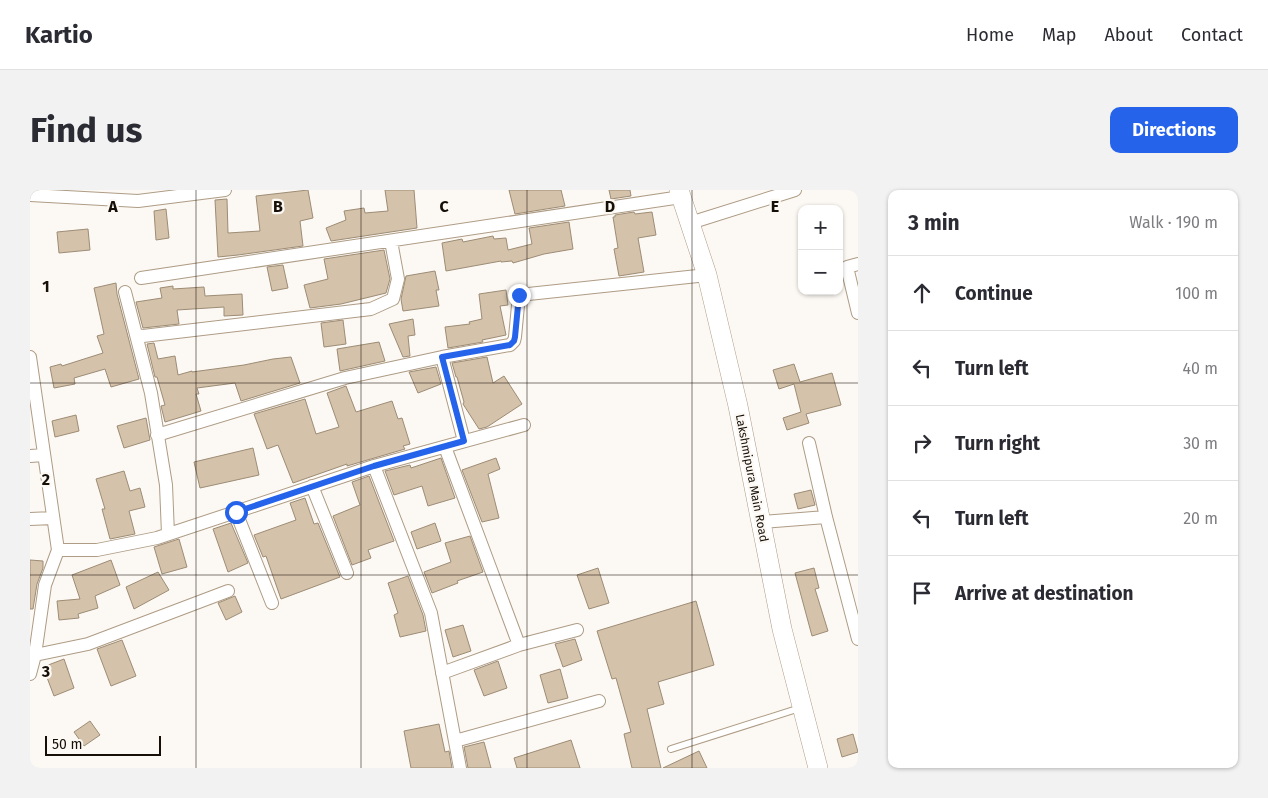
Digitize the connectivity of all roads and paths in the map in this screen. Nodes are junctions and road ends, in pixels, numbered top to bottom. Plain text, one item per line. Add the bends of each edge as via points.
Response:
1 (225, 190) edge
2 (795, 190) edge
3 (778, 193) edge
4 (680, 194) edge
5 (30, 195) edge
6 (690, 223) junction
7 (391, 241) junction
8 (858, 264) edge
9 (706, 275) junction
10 (141, 278) dead end
11 (124, 292) dead end
12 (858, 313) edge
13 (136, 334) junction
14 (30, 357) edge
15 (442, 357) junction
16 (32, 391) edge
17 (524, 425) dead end
18 (157, 435) junction
19 (464, 441) junction
20 (809, 443) dead end
21 (445, 446) junction
22 (44, 455) junction
23 (30, 456) edge
24 (374, 466) junction
25 (312, 486) junction
26 (236, 512) junction
27 (826, 517) junction
28 (54, 518) junction
29 (30, 519) edge
30 (762, 522) junction
31 (168, 534) junction
32 (58, 550) junction
33 (347, 573) dead end
34 (228, 592) dead end
35 (36, 594) edge
36 (272, 603) dead end
37 (578, 630) dead end
38 (858, 640) edge
39 (519, 645) junction
40 (35, 654) junction
41 (442, 673) junction
42 (30, 674) edge
43 (599, 701) dead end
44 (803, 707) junction
45 (455, 741) junction
46 (671, 749) dead end
47 (460, 768) edge
48 (818, 768) edge

1 - 5 street via 138,201
2 - 3 street
3 - 6 street
4 - 6 main road, Lakshmipura Main Road
4 - 7 street
6 - 9 main road, Lakshmipura Main Road
7 - 10 street
7 - 13 street via 398,279 393,299 371,309 143,336
8 - 12 street via 847,266
9 - 15 street via 519,295 515,337 510,345
9 - 30 main road, Lakshmipura Main Road
11 - 13 street
13 - 18 street via 151,393
14 - 16 street
15 - 18 street via 345,378
15 - 19 street
16 - 22 street
17 - 19 street
18 - 31 street via 166,485
19 - 21 street
20 - 27 street
21 - 24 street
21 - 39 street
22 - 23 street
22 - 28 street
24 - 25 street
24 - 41 street via 431,613
25 - 26 street
25 - 33 street
26 - 31 street
26 - 36 street
27 - 30 street
27 - 38 street
28 - 29 street
28 - 32 street
30 - 44 main road, Lakshmipura Main Road via 782,629
31 - 32 street via 97,550
32 - 35 street
34 - 40 street via 88,644
35 - 40 street
37 - 39 street
39 - 41 street
40 - 42 street
41 - 45 street
43 - 45 street
44 - 46 lane
44 - 48 main road, Lakshmipura Main Road
45 - 47 street

